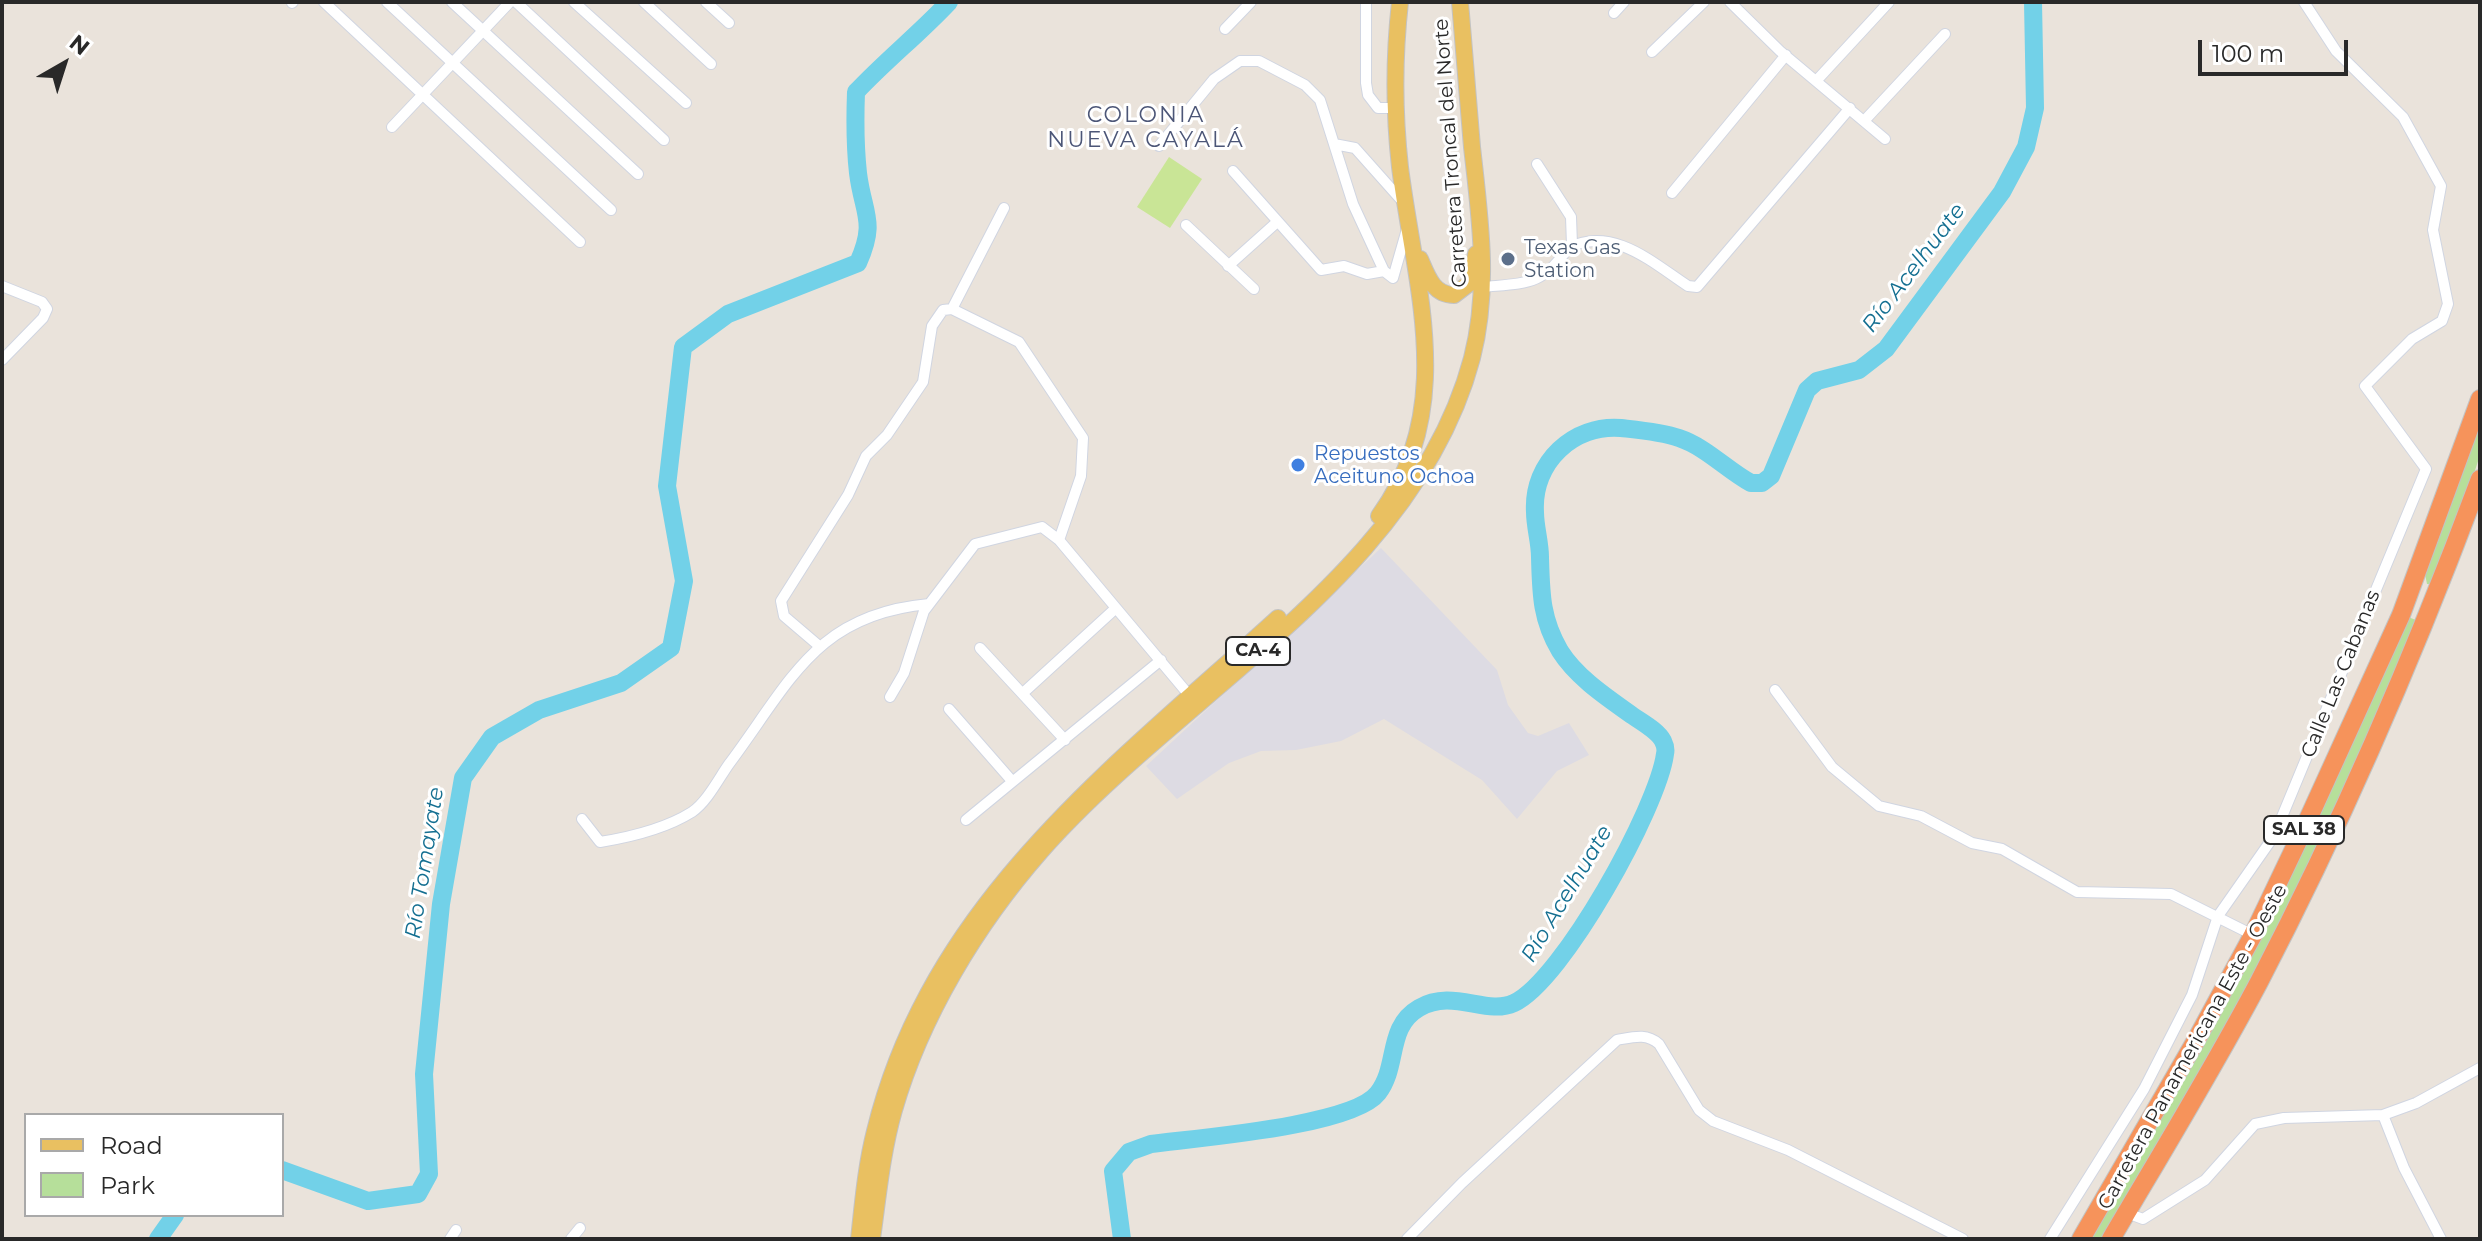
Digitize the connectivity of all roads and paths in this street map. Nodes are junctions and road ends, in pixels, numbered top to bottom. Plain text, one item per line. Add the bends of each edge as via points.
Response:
1 (324, 2) edge
2 (387, 2) edge
3 (452, 2) edge
4 (513, 2) edge
5 (574, 2) edge
6 (644, 2) edge
7 (706, 2) edge
8 (1251, 2) edge
9 (1366, 2) edge
10 (1400, 2) edge
11 (1408, 2) edge
12 (1451, 2) edge
13 (1460, 2) edge
14 (1624, 2) edge
15 (1704, 2) edge
16 (1730, 2) edge
17 (1889, 2) edge
18 (2304, 2) edge
19 (1614, 13) dead end
20 (729, 23) dead end
21 (1225, 29) dead end
22 (483, 31) junction
23 (1945, 34) dead end
24 (1396, 37) junction
25 (1652, 52) dead end
26 (1465, 55) junction
27 (1786, 55) junction
28 (453, 63) junction
29 (711, 64) dead end
30 (1817, 80) junction
31 (423, 94) junction
32 (686, 103) dead end
33 (1396, 108) junction
34 (1850, 108) junction
35 (1864, 121) junction
36 (392, 127) dead end
37 (1885, 139) dead end
38 (664, 140) dead end
39 (1334, 144) junction
40 (1159, 146) dead end
41 (1399, 153) junction
42 (1537, 164) dead end
43 (1376, 167) junction
44 (1233, 171) dead end
45 (638, 174) dead end
46 (1672, 193) dead end
47 (1405, 206) junction
48 (1004, 208) dead end
49 (611, 210) dead end
50 (1276, 223) junction
51 (1186, 225) dead end
52 (1481, 230) junction
53 (1410, 233) junction
54 (580, 242) dead end
55 (1572, 245) junction
56 (1228, 266) junction
57 (1384, 271) junction
58 (2, 286) edge
59 (1483, 287) junction
60 (1254, 289) dead end
61 (952, 309) junction
62 (2, 360) edge
63 (2480, 399) edge
64 (2480, 479) edge
65 (1059, 540) junction
66 (2416, 578) junction
67 (2439, 588) junction
68 (929, 604) junction
69 (1116, 608) junction
70 (2401, 615) junction
71 (2426, 621) junction
72 (818, 645) junction
73 (980, 648) dead end
74 (1161, 660) junction
75 (1775, 690) dead end
76 (1023, 693) junction
77 (1189, 695) junction
78 (890, 697) dead end
79 (949, 709) dead end
80 (1065, 740) junction
81 (1012, 781) junction
82 (582, 819) dead end
83 (966, 820) dead end
84 (2218, 916) junction
85 (2253, 935) junction
86 (2480, 1068) edge
87 (2383, 1115) junction
88 (2127, 1213) junction
89 (580, 1228) dead end
90 (571, 1239) edge
91 (859, 1239) edge
92 (872, 1239) edge
93 (1407, 1239) edge
94 (1963, 1239) edge
95 (2050, 1239) edge
96 (2081, 1239) edge
97 (2111, 1239) edge
98 (2441, 1239) edge

1 - 31 street
2 - 28 street
3 - 22 street
4 - 22 street
4 - 38 street
5 - 32 street
6 - 29 street
7 - 20 street
8 - 21 street
9 - 33 street via 1368,95 1378,108
10 - 24 main road, Carretera Troncal del Norte / CA-4
11 - 24 main road
12 - 26 main road
13 - 26 main road, Carretera Troncal del Norte / CA-4
14 - 19 street
15 - 25 street
16 - 27 street
17 - 30 street
18 - 84 street, Calle Las Cabanas via 2336,51 2403,117 2441,186 2433,230 2448,304 2442,321 2412,339 2365,386 2426,469 2274,836
22 - 28 street
22 - 45 street
23 - 35 street
24 - 33 main road, Carretera Troncal del Norte / CA-4
26 - 52 main road, Carretera Troncal del Norte / CA-4
27 - 30 street
27 - 46 street
28 - 31 street
28 - 49 street
30 - 34 street
31 - 36 street
31 - 54 street
33 - 41 main road, Carretera Troncal del Norte / CA-4
34 - 35 street
34 - 55 street via 1697,287 1684,284 1632,248
35 - 37 street
39 - 40 street via 1313,91 1250,60 1228,67 1214,79
39 - 43 street via 1355,148
39 - 57 street via 1353,204
41 - 43 street via 1389,168
41 - 47 main road, Carretera Troncal del Norte / CA-4
42 - 55 street via 1571,217
43 - 47 street
44 - 50 street
47 - 53 main road, Carretera Troncal del Norte / CA-4
48 - 61 street
50 - 56 street
50 - 57 street via 1321,270 1344,266 1367,274
51 - 56 street
52 - 53 main road via 1471,282 1454,295 1433,285
52 - 59 main road, Carretera Troncal del Norte / CA-4
53 - 57 street via 1393,278
53 - 77 main road, Carretera Troncal del Norte / CA-4 via 1427,375 1418,432 1391,496 1359,541
55 - 59 street via 1533,282
56 - 60 street
58 - 62 street via 47,309
59 - 92 main road, Carretera Troncal del Norte / CA-4 via 1472,358 1453,414 1424,471 1394,512 1356,557 1267,643 1042,850 969,947 902,1085 886,1142
61 - 65 street via 1019,342 1083,438 1081,476
61 - 72 street via 943,310 932,326 923,382 866,456 848,495 781,601 784,616
63 - 66 highway, Carretera Panamericana Este - Oeste / SAL 38
64 - 67 highway, Carretera Panamericana Este - Oeste / SAL 38
65 - 68 street via 1042,527 975,544
65 - 69 street
66 - 67 highway via 2424,595
66 - 70 highway, Carretera Panamericana Este - Oeste / SAL 38
67 - 71 highway, Carretera Panamericana Este - Oeste / SAL 38
68 - 72 street via 891,608 852,623
68 - 78 street
69 - 74 street
69 - 76 street
70 - 71 highway via 2416,608
70 - 85 highway, Carretera Panamericana Este - Oeste / SAL 38
71 - 88 highway, Carretera Panamericana Este - Oeste / SAL 38 via 2285,931
72 - 82 street via 695,810 659,828 600,842
73 - 76 street
74 - 77 street
74 - 80 street
75 - 84 street via 1832,767 1879,806 1921,816 1972,843 2002,849 2077,892 2171,894
76 - 80 street
77 - 91 main road, Carretera Troncal del Norte / CA-4 via 1033,844 958,941 911,1032 883,1102
79 - 81 street
80 - 81 street
81 - 83 street
84 - 85 street
84 - 95 street via 2192,995 2144,1089
85 - 96 highway, Carretera Panamericana Este - Oeste / SAL 38
86 - 87 street
87 - 88 street via 2255,1124 2205,1180 2143,1219
87 - 98 street
88 - 97 highway, Carretera Panamericana Este - Oeste / SAL 38
89 - 90 street
93 - 94 street via 1617,1040 1637,1036 1659,1044 1699,1110 1713,1121 1788,1150

